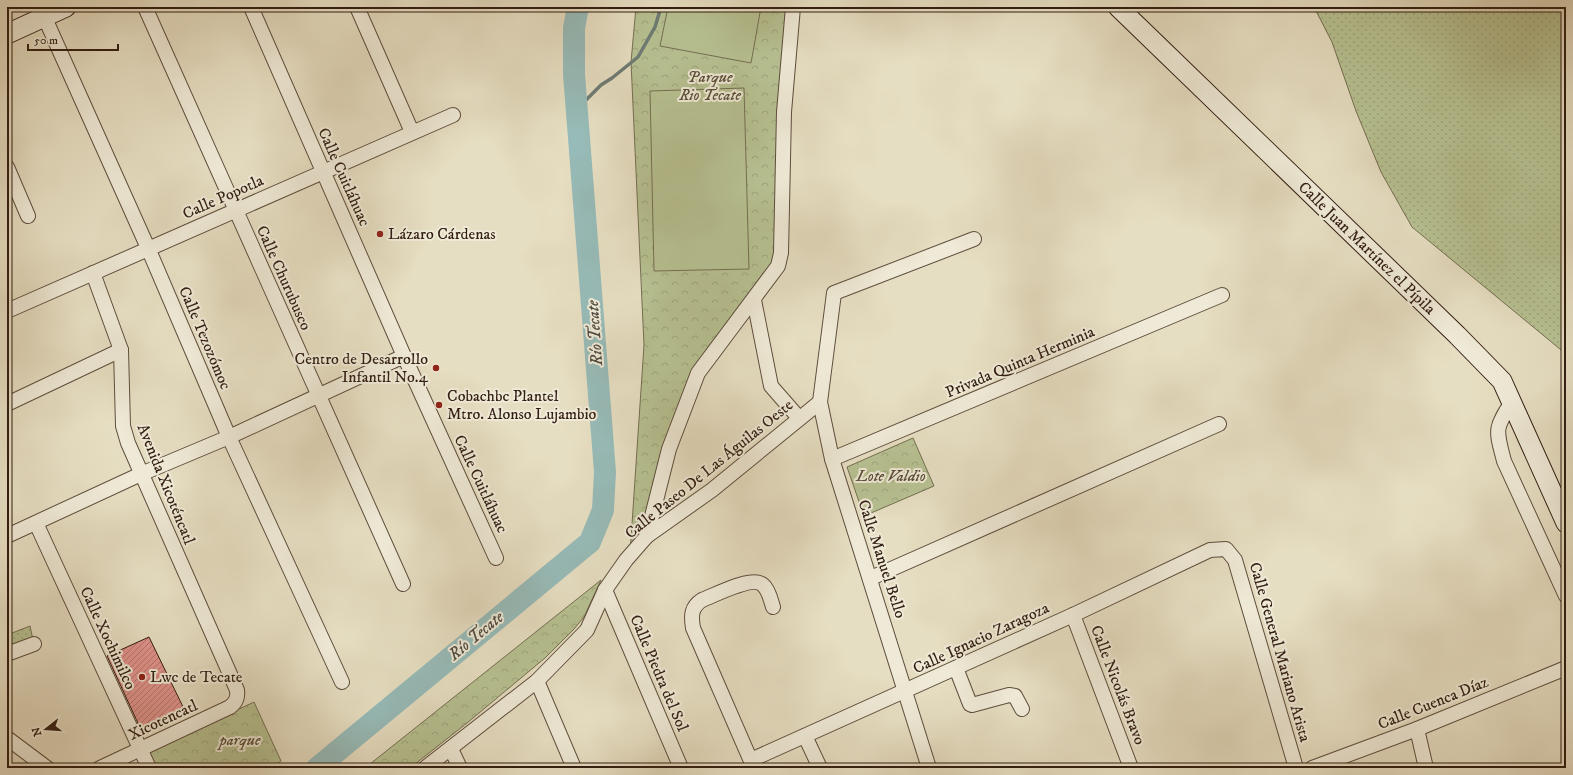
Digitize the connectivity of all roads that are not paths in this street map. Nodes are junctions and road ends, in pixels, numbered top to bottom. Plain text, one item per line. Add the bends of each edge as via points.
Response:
1 (66, 7) edge
2 (145, 7) edge
3 (251, 7) edge
4 (356, 7) edge
5 (793, 7) edge
6 (1118, 7) edge
7 (42, 12) edge
8 (7, 34) edge
9 (453, 115) dead end
10 (412, 132) junction
11 (7, 167) edge
12 (324, 172) junction
13 (236, 210) junction
14 (28, 216) dead end
15 (974, 239) dead end
16 (148, 248) junction
17 (93, 273) junction
18 (1222, 296) dead end
19 (754, 300) junction
20 (7, 311) edge
21 (121, 350) junction
22 (404, 356) junction
23 (317, 395) junction
24 (820, 402) junction
25 (1512, 402) junction
26 (7, 404) edge
27 (799, 418) junction
28 (1219, 424) dead end
29 (229, 437) junction
30 (832, 459) junction
31 (141, 474) junction
32 (36, 523) junction
33 (1566, 523) edge
34 (7, 536) edge
35 (647, 536) junction
36 (1226, 549) joint
37 (496, 558) dead end
38 (871, 578) junction
39 (403, 584) dead end
40 (605, 590) junction
41 (1566, 596) edge
42 (773, 607) dead end
43 (1073, 615) junction
44 (34, 644) dead end
45 (7, 654) edge
46 (956, 668) junction
47 (1566, 668) edge
48 (537, 681) junction
49 (342, 682) dead end
50 (905, 692) junction
51 (237, 700) joint
52 (1022, 709) dead end
53 (1416, 729) junction
54 (805, 736) junction
55 (7, 738) edge
56 (452, 749) junction
57 (140, 750) junction
58 (752, 764) edge
59 (48, 768) edge
60 (100, 768) edge
61 (149, 768) edge
62 (425, 768) edge
63 (460, 768) edge
64 (574, 768) edge
65 (681, 768) edge
66 (820, 768) edge
67 (929, 768) edge
68 (1131, 768) edge
69 (1296, 768) edge
70 (1312, 768) edge
71 (1426, 768) edge

1 - 7 main road
2 - 13 street, Calle Churubusco
3 - 12 street, Calle Cuitláhuac
4 - 10 street
5 - 19 street via 784,112 781,253 778,266
6 - 25 main road, Calle Juan Martínez el Pípila via 1477,355 1502,381
7 - 8 main road
7 - 16 street, Calle Tezozómoc
9 - 10 street, Calle Popotla
10 - 12 street, Calle Popotla
11 - 14 street
12 - 13 street, Calle Popotla
12 - 22 street, Calle Cuitláhuac
13 - 16 street, Calle Popotla
13 - 23 street, Calle Churubusco
15 - 24 street, Calle Manuel Bello via 834,293
16 - 17 street, Calle Popotla
16 - 29 street, Calle Tezozómoc
17 - 20 street, Calle Popotla
17 - 21 street, Avenida Xicoténcatl
18 - 30 street, Privada Quinta Herminia
19 - 27 street via 771,386
19 - 35 street via 698,373 669,449
21 - 26 street
21 - 31 street, Avenida Xicoténcatl via 123,426
22 - 23 street
22 - 37 street, Calle Cuitláhuac
23 - 29 street
23 - 39 street, Calle Churubusco
24 - 27 street, Calle Paseo De Las Águilas Oeste
24 - 30 street, Calle Manuel Bello
25 - 33 main road, Calle Juan Martínez el Pípila
25 - 41 street via 1499,422 1498,438 1504,461
27 - 35 street, Calle Paseo De Las Águilas Oeste via 712,490
28 - 38 street
29 - 31 street
29 - 49 street, Calle Tezozómoc
30 - 38 street, Calle Manuel Bello
31 - 32 street
31 - 51 street, Avenida Xicoténcatl via 237,690
32 - 34 street
32 - 57 street, Calle Xochimilco
35 - 40 street, Calle Paseo De Las Águilas Oeste
36 - 43 street, Calle Ignacio Zaragoza via 1210,550
36 - 69 street, Calle General Mariano Arista via 1235,560
38 - 50 street, Calle Manuel Bello
40 - 48 street, Calle Paseo De Las Águilas Oeste via 587,630
40 - 65 street, Calle Piedra del Sol
42 - 58 street via 766,588 751,581 702,600 696,604 691,617 693,628
43 - 46 street, Calle Ignacio Zaragoza
43 - 68 street, Calle Nicolás Bravo
44 - 45 street
46 - 50 street, Calle Ignacio Zaragoza
46 - 52 street via 970,704 1009,695 1015,696
47 - 53 street, Calle Cuenca Díaz
48 - 56 street, Calle Paseo De Las Águilas Oeste
48 - 64 street
50 - 54 street, Calle Ignacio Zaragoza
50 - 67 street, Calle Manuel Bello
51 - 57 street, Xicotencatl via 230,708
53 - 70 street, Calle Cuenca Díaz
53 - 71 street
54 - 58 street, Calle Ignacio Zaragoza
54 - 66 street
55 - 59 street
56 - 62 street, Calle Paseo De Las Águilas Oeste
56 - 63 street
57 - 60 street, Xicotencatl
57 - 61 street, Calle Xochimilco

